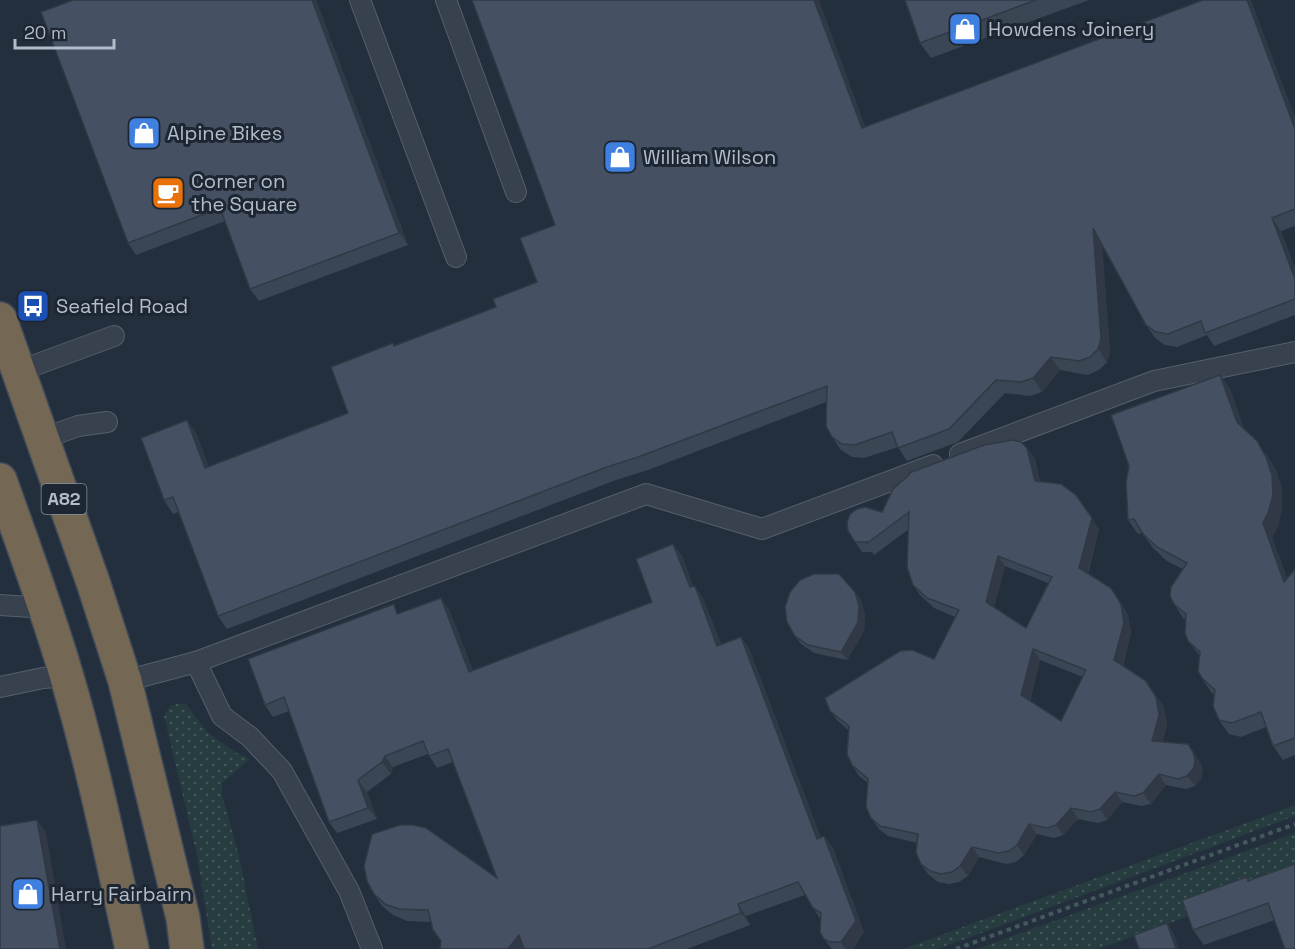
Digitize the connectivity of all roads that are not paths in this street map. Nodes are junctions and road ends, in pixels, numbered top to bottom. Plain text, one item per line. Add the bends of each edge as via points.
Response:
1 (360, 0) edge
2 (446, 0) edge
3 (516, 192) dead end
4 (456, 257) dead end
5 (0, 319) edge
6 (114, 336) dead end
7 (1295, 352) edge
8 (19, 371) junction
9 (107, 422) dead end
10 (42, 439) junction
11 (0, 480) edge
12 (0, 605) edge
13 (46, 608) junction
14 (196, 662) junction
15 (67, 676) junction
16 (125, 681) junction
17 (0, 687) edge
18 (132, 949) edge
19 (187, 949) edge
20 (372, 949) edge

1 - 4 lane
2 - 3 lane
5 - 8 highway, A82
6 - 8 lane
7 - 14 lane via 1154,381 762,530 646,494
8 - 10 highway, A82
9 - 10 lane via 78,426
10 - 16 highway, A82
11 - 13 highway, A82
12 - 13 lane
13 - 15 highway, A82
14 - 16 lane
14 - 20 lane via 222,716 250,737 282,771 349,891
15 - 17 lane
15 - 18 highway, A82
16 - 19 highway, A82 via 183,918

